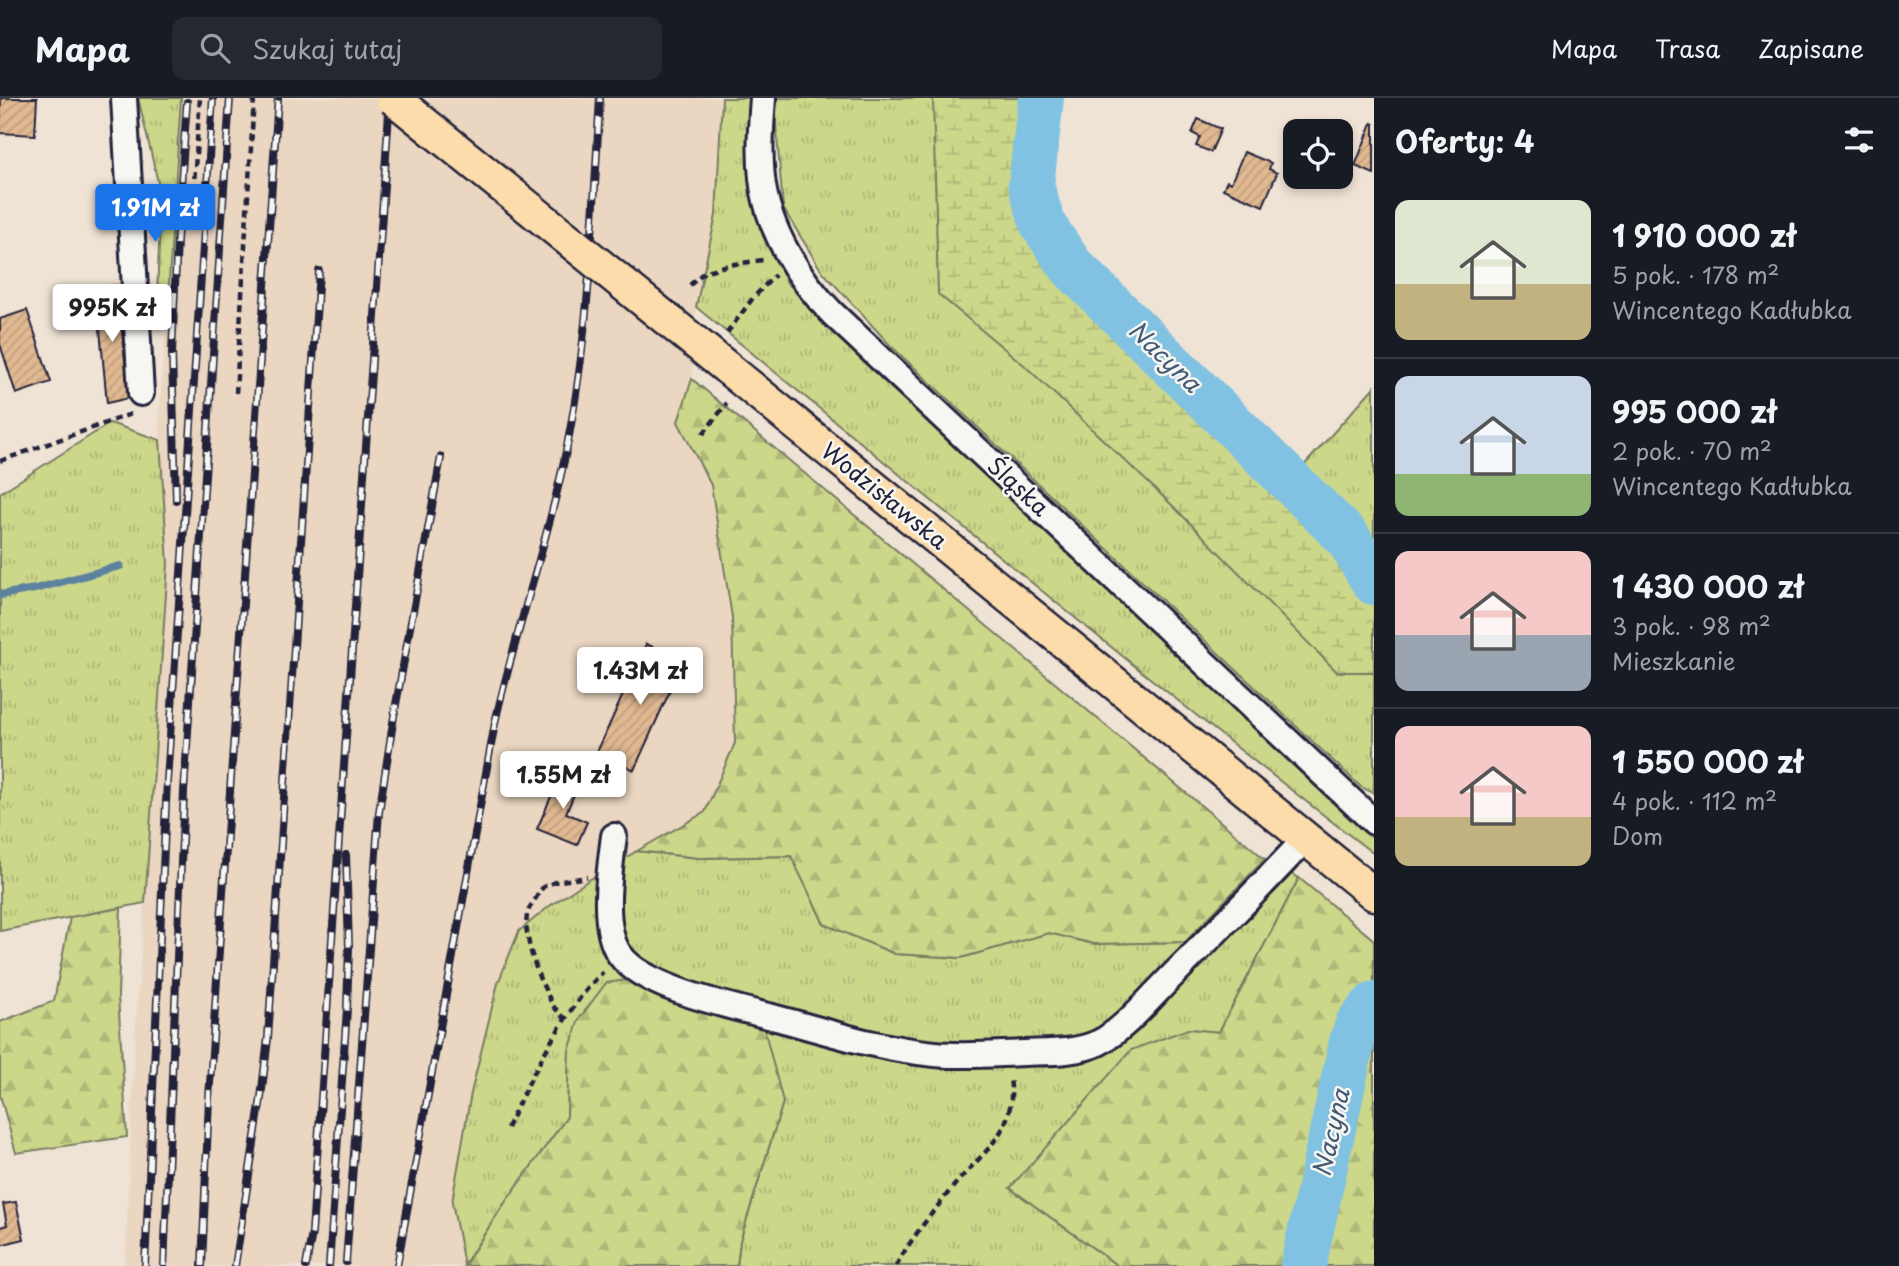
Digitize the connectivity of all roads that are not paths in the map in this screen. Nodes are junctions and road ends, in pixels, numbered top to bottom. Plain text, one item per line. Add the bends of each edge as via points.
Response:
1 (124, 98) edge
2 (393, 98) edge
3 (763, 98) edge
4 (141, 393) road end
5 (1374, 822) edge
6 (614, 836) dead end
7 (1305, 839) junction
8 (1374, 894) edge

1 - 4 street
2 - 7 main road, Wodzisławska, bridge
3 - 5 street, Śląska via 760,148 766,201 775,227 814,293
6 - 7 street via 608,902 611,934 621,957 633,968 702,998 865,1043 937,1055 1076,1049 1105,1039
7 - 8 main road, Wodzisławska

